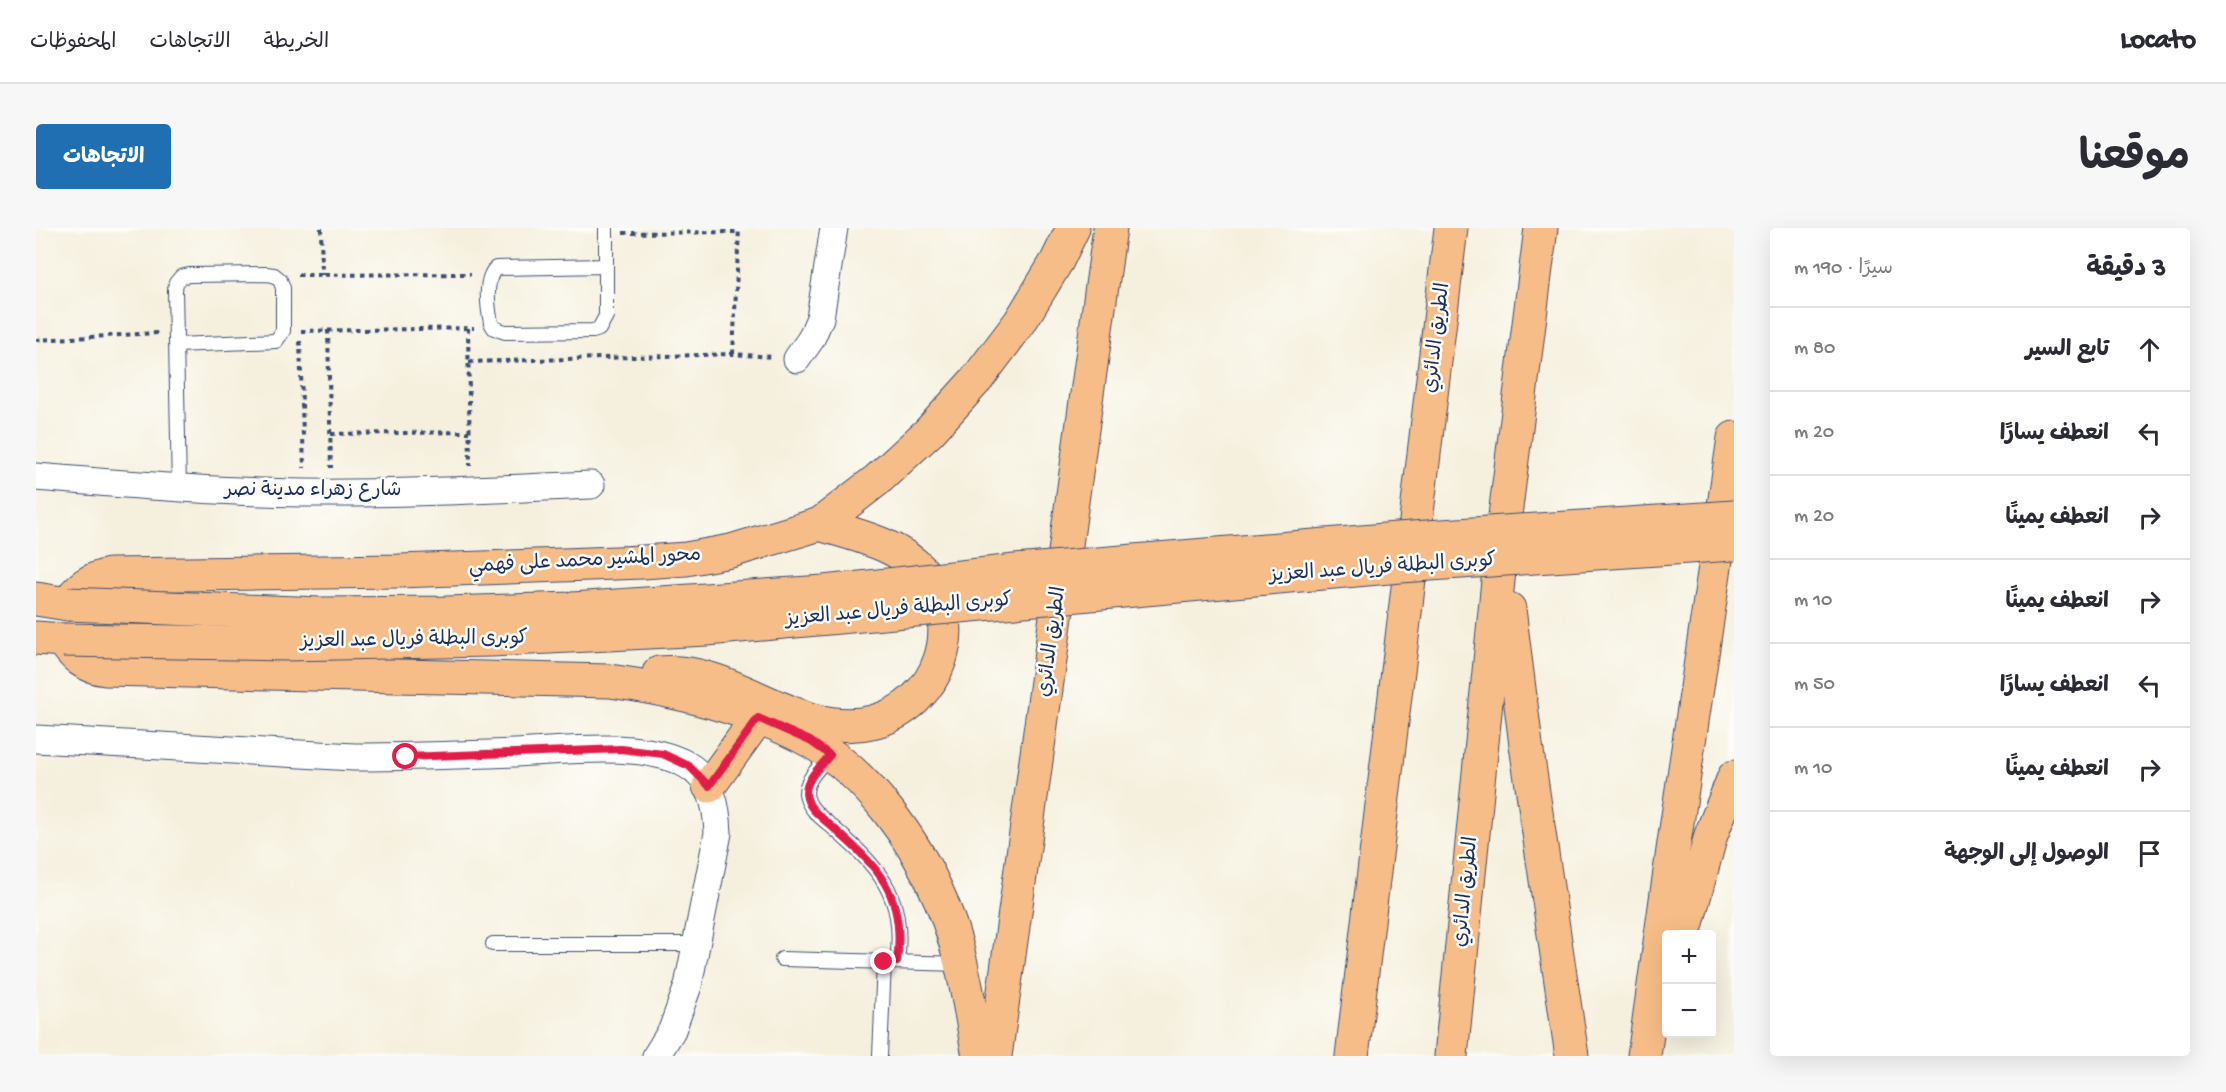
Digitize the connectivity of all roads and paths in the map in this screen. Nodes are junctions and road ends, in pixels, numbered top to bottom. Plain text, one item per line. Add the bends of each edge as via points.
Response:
1 (321, 228) edge
2 (834, 228) edge
3 (1073, 228) edge
4 (1110, 228) edge
5 (1451, 228) edge
6 (1541, 228) edge
7 (739, 230) edge
8 (606, 231) edge
9 (606, 266) junction
10 (490, 274) junction
11 (274, 275) junction
12 (322, 275) junction
13 (468, 328) junction
14 (494, 328) junction
15 (328, 330) junction
16 (283, 331) junction
17 (300, 331) junction
18 (176, 338) junction
19 (36, 340) edge
20 (733, 354) junction
21 (797, 359) joint
22 (469, 362) junction
23 (469, 432) junction
24 (331, 434) junction
25 (1734, 438) edge
26 (36, 477) edge
27 (591, 485) dead end
28 (179, 489) junction
29 (470, 491) junction
30 (305, 493) junction
31 (332, 493) junction
32 (1734, 517) edge
33 (820, 524) junction
34 (1502, 540) junction
35 (1734, 544) edge
36 (36, 599) edge
37 (68, 604) junction
38 (49, 639) edge
39 (610, 681) junction
40 (758, 718) junction
41 (36, 739) edge
42 (830, 755) junction
43 (1734, 777) edge
44 (709, 786) junction
45 (1685, 930) edge
46 (493, 944) dead end
47 (697, 944) junction
48 (782, 959) dead end
49 (891, 962) junction
50 (961, 964) junction
51 (1665, 984) edge
52 (1649, 1022) junction
53 (656, 1056) edge
54 (880, 1056) edge
55 (979, 1056) edge
56 (995, 1056) edge
57 (1352, 1056) edge
58 (1451, 1056) edge
59 (1572, 1056) edge
60 (1644, 1056) edge

1 - 12 path
2 - 21 street via 820,318
3 - 33 main road, محور المشير محمد على فهمي via 1020,322 977,379 929,432 877,480
4 - 56 main road, الطريق الدائري
5 - 57 main road, الطريق الدائري
6 - 34 main road, الطريق الدائري
7 - 8 path
7 - 20 path
8 - 9 lane
9 - 10 lane via 504,267
9 - 14 lane via 606,316 599,329 505,332
10 - 12 path
10 - 14 lane via 490,318
11 - 12 path
11 - 16 lane via 283,288
11 - 18 lane via 182,277 175,290
13 - 14 path
13 - 15 path
13 - 22 path
15 - 17 path
15 - 24 path
16 - 17 path
16 - 18 lane via 276,341 270,342
17 - 30 path
18 - 19 path
18 - 28 lane
20 - 21 path
20 - 22 path
22 - 23 path
23 - 24 path
23 - 29 path
24 - 31 path
25 - 52 main road
26 - 28 street, شارع زهراء مدينة نصر
27 - 29 street, شارع زهراء مدينة نصر
28 - 30 street, شارع زهراء مدينة نصر
29 - 31 street, شارع زهراء مدينة نصر
30 - 31 street, شارع زهراء مدينة نصر
32 - 37 main road, كوبرى البطلة فريال عبد العزيز, bridge via 1273,549 824,592 584,608 320,614
33 - 37 main road, محور المشير محمد على فهمي via 731,551 686,559 388,571 110,575 85,583
33 - 39 main road via 904,556 936,592 945,639 940,663 913,702 893,716 836,724 802,717 714,679 689,674 640,674
34 - 58 main road, الطريق الدائري
34 - 59 main road via 1526,745
35 - 38 main road, كوبرى البطلة فريال عبد العزيز, bridge via 1400,566 685,630 297,644
36 - 37 main road
38 - 39 main road via 81,662 105,669
39 - 40 main road via 686,696
40 - 42 main road via 810,741
40 - 44 main road
41 - 44 street via 406,757 621,749 663,754 689,766
42 - 49 lane via 809,780 808,801 820,817 865,856 886,884 898,920 900,941
42 - 50 main road via 889,812 918,855 942,902
43 - 45 main road via 1711,835
44 - 47 street via 717,809 718,832
46 - 47 lane
47 - 53 street via 688,986 672,1030
48 - 49 lane
49 - 50 lane
49 - 54 lane
50 - 55 main road
51 - 52 main road
52 - 60 main road

